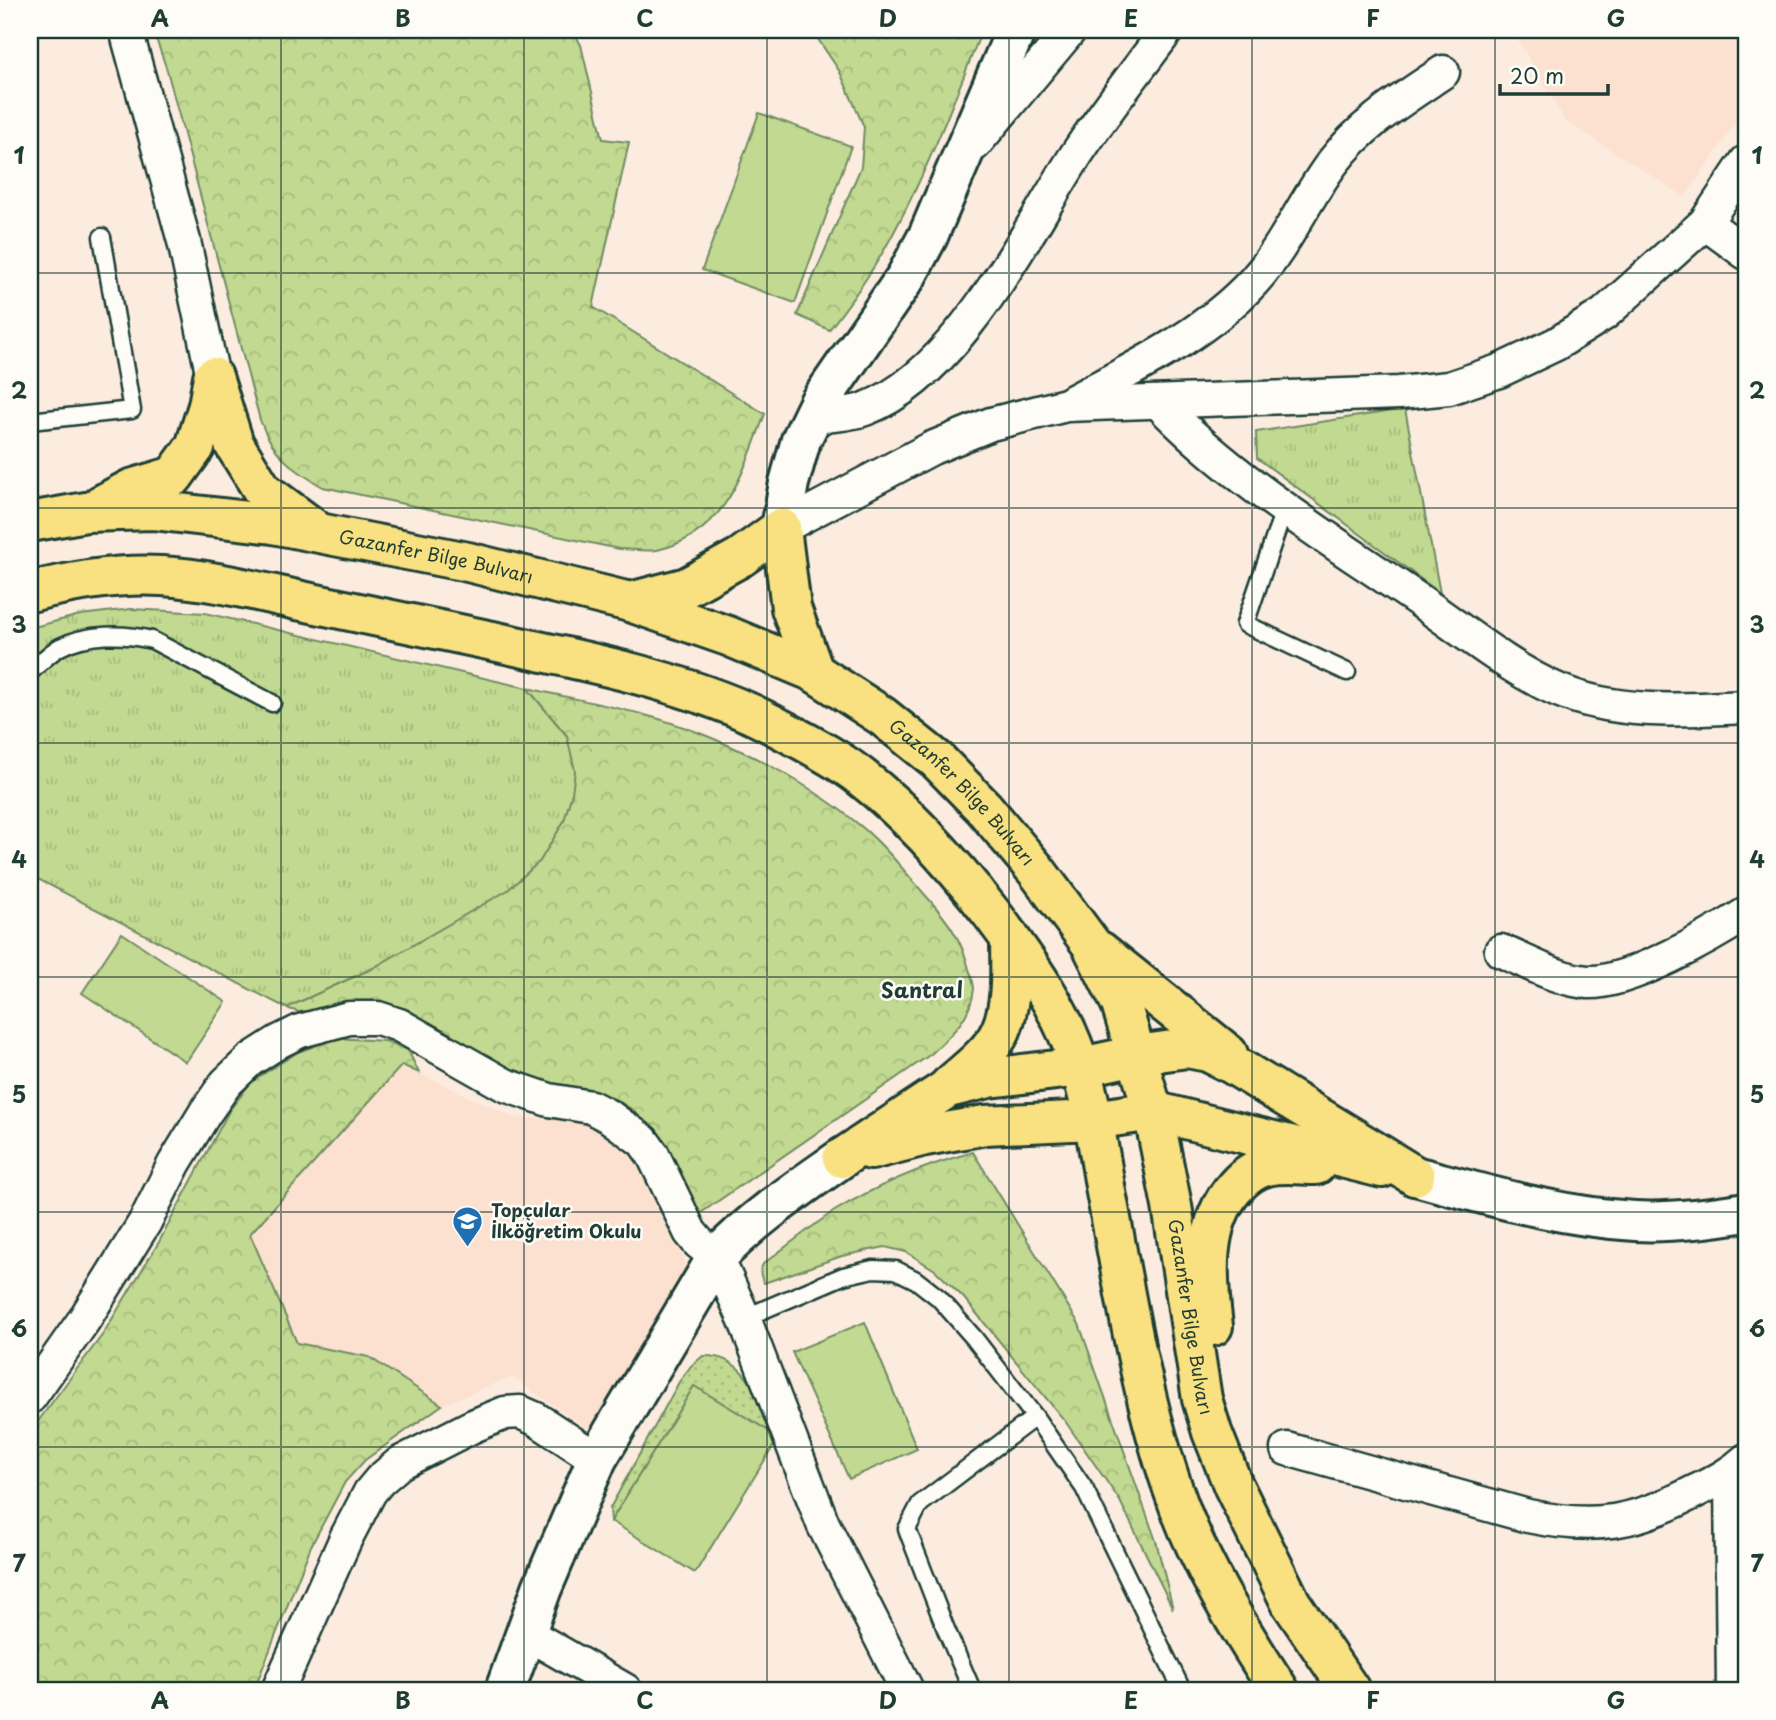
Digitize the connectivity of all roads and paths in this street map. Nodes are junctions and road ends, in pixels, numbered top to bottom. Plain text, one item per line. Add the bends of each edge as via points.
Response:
1 (126, 30) edge
2 (1016, 30) edge
3 (1070, 30) edge
4 (1167, 30) edge
5 (1443, 72) dead end
6 (962, 158) junction
7 (1746, 162) edge
8 (1705, 223) junction
9 (102, 237) dead end
10 (1746, 253) edge
11 (213, 377) junction
12 (1159, 403) junction
13 (1066, 405) junction
14 (813, 417) junction
15 (30, 421) edge
16 (1285, 507) junction
17 (86, 512) junction
18 (30, 522) edge
19 (781, 527) junction
20 (320, 534) junction
21 (30, 592) edge
22 (630, 602) junction
23 (1348, 671) dead end
24 (30, 672) edge
25 (814, 672) junction
26 (272, 703) dead end
27 (1746, 707) edge
28 (1746, 914) edge
29 (1010, 938) junction
30 (1091, 944) junction
31 (1501, 951) dead end
32 (1137, 1055) junction
33 (1081, 1067) junction
34 (1262, 1081) junction
35 (948, 1088) junction
36 (1153, 1111) junction
37 (1093, 1120) junction
38 (842, 1158) junction
39 (1374, 1166) junction
40 (1415, 1176) junction
41 (1746, 1212) edge
42 (717, 1257) junction
43 (744, 1318) junction
44 (30, 1397) edge
45 (1035, 1418) junction
46 (1287, 1449) dead end
47 (597, 1459) junction
48 (1739, 1466) edge
49 (1252, 1523) junction
50 (526, 1633) junction
51 (278, 1690) edge
52 (505, 1690) edge
53 (625, 1690) edge
54 (907, 1690) edge
55 (972, 1690) edge
56 (1182, 1690) edge
57 (1279, 1690) edge
58 (1350, 1690) edge
59 (1733, 1690) edge

1 - 11 street via 184,241
2 - 6 street
3 - 6 street
4 - 14 street via 1078,152 981,306 938,358 863,410
5 - 13 street via 1355,137 1332,163 1262,271 1228,306 1158,357
6 - 14 street via 906,277
7 - 8 street
8 - 10 street
8 - 12 street via 1604,314 1499,371 1449,388
9 - 15 lane via 132,410
11 - 17 main road via 195,447 174,476 131,489
11 - 20 main road via 234,444 263,491
12 - 13 street
12 - 16 street via 1188,433
13 - 19 street via 991,424 932,448
14 - 19 street via 801,440
16 - 23 lane via 1245,624
16 - 27 street via 1498,654 1558,690 1614,706
17 - 18 main road, Gazanfer Bilge Bulvarı
17 - 20 main road, Gazanfer Bilge Bulvarı via 153,510
19 - 22 main road via 741,557 687,587
19 - 25 main road via 790,608
20 - 22 main road, Gazanfer Bilge Bulvarı via 468,562
21 - 29 main road via 116,576 215,583 532,650 684,688 747,711 859,775 947,859
22 - 25 main road, Gazanfer Bilge Bulvarı
24 - 26 lane via 60,647 108,635 131,635 152,640
25 - 30 main road, Gazanfer Bilge Bulvarı via 882,716 937,760 1037,870
28 - 31 street via 1652,964 1590,982 1570,979
29 - 33 main road via 1058,1013
29 - 35 main road via 1007,1009 1001,1031
30 - 32 main road, Gazanfer Bilge Bulvarı via 1121,1004
30 - 34 main road
32 - 33 main road
32 - 34 main road via 1187,1048 1208,1052
32 - 36 main road, Gazanfer Bilge Bulvarı
33 - 35 main road
33 - 37 main road
34 - 40 main road
35 - 38 main road
36 - 37 main road
36 - 39 main road
36 - 49 main road, Gazanfer Bilge Bulvarı via 1202,1399 1221,1456
37 - 38 main road via 985,1125
37 - 57 main road via 1132,1326 1174,1492 1213,1580
38 - 42 street via 773,1207
39 - 40 main road
39 - 49 main road via 1265,1166 1240,1181 1214,1220 1209,1300 1221,1397
40 - 41 street via 1599,1218 1671,1221
42 - 43 street
42 - 44 street via 690,1232 643,1141 610,1117 592,1107 549,1100 505,1085 399,1025 379,1018 336,1020 278,1042 226,1083 84,1320
42 - 47 street
43 - 45 lane via 843,1276 873,1269 896,1270 939,1298
43 - 54 street via 823,1524
45 - 55 lane via 920,1504 907,1530
45 - 56 lane via 1084,1488
46 - 48 street via 1559,1522 1588,1524 1621,1521 1661,1509
47 - 50 street
47 - 51 street via 520,1412 505,1413 400,1462 370,1492
48 - 59 street
49 - 58 main road, Gazanfer Bilge Bulvarı via 1291,1603
50 - 52 street
50 - 53 street

